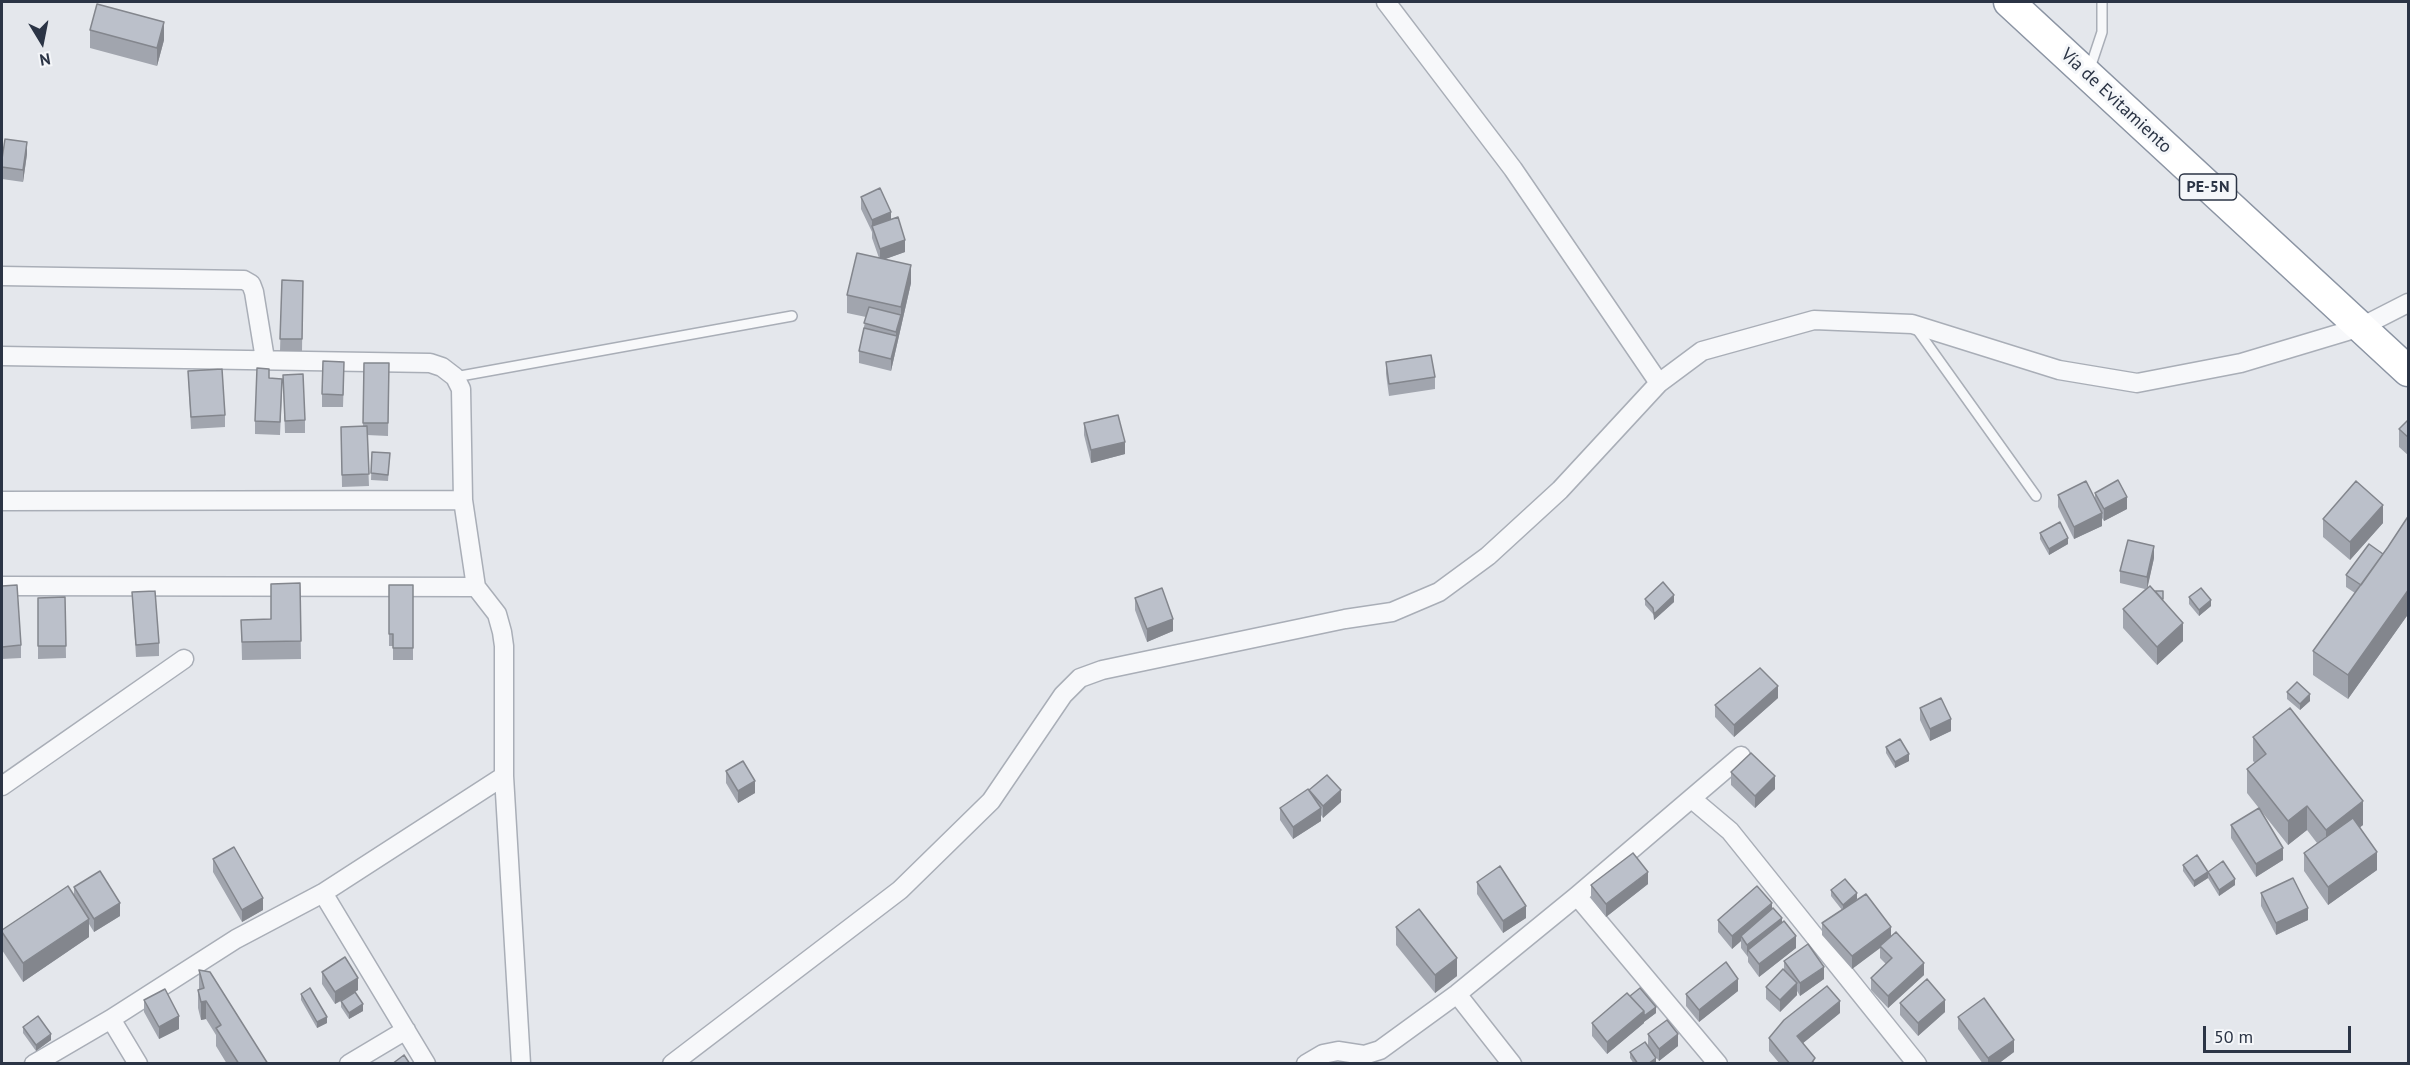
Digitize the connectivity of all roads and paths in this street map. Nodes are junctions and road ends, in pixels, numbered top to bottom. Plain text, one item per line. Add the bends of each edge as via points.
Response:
1 (1386, 2) edge
2 (2009, 2) edge
3 (2102, 2) edge
4 (2088, 76) junction
5 (2, 276) edge
6 (2409, 303) edge
7 (792, 316) dead end
8 (1912, 324) junction
9 (2361, 327) junction
10 (2, 356) edge
11 (265, 359) junction
12 (2409, 370) edge
13 (455, 377) junction
14 (1659, 382) junction
15 (2036, 496) dead end
16 (463, 500) junction
17 (2, 501) edge
18 (2, 586) edge
19 (476, 587) junction
20 (184, 659) dead end
21 (1742, 756) dead end
22 (504, 776) junction
23 (2, 786) edge
24 (1692, 799) junction
25 (323, 893) junction
26 (1577, 896) junction
27 (1456, 994) junction
28 (111, 1019) junction
29 (406, 1030) junction
30 (1368, 1059) edge
31 (34, 1064) edge
32 (138, 1064) edge
33 (349, 1064) edge
34 (426, 1064) edge
35 (521, 1064) edge
36 (672, 1064) edge
37 (1306, 1064) edge
38 (1512, 1064) edge
39 (1718, 1064) edge
40 (1917, 1064) edge

1 - 14 street via 1514,169
2 - 4 highway, Vía de Evitamiento / PE-5N
3 - 4 lane via 2102,32
4 - 9 highway, Vía de Evitamiento / PE-5N
5 - 11 street via 244,280 254,292
6 - 9 street
7 - 13 lane
8 - 9 street via 2059,370 2137,383 2241,363
8 - 14 street via 1814,320 1702,351
8 - 15 lane
9 - 12 highway, Vía de Evitamiento / PE-5N
10 - 11 street
11 - 13 street via 430,363
13 - 16 street via 461,389
14 - 36 street via 1560,490 1488,556 1439,592 1392,612 1102,670 1080,678 991,801 900,890
16 - 17 street
16 - 19 street
18 - 19 street
19 - 22 street via 496,614 502,632
20 - 23 street
21 - 24 street
22 - 25 street
22 - 35 street
24 - 26 street
24 - 40 street via 1730,831
25 - 28 street via 236,939
25 - 29 street
26 - 27 street
26 - 39 street
27 - 30 street
27 - 38 street
28 - 31 street
28 - 32 street
29 - 33 street
29 - 34 street
30 - 37 street via 1338,1051

